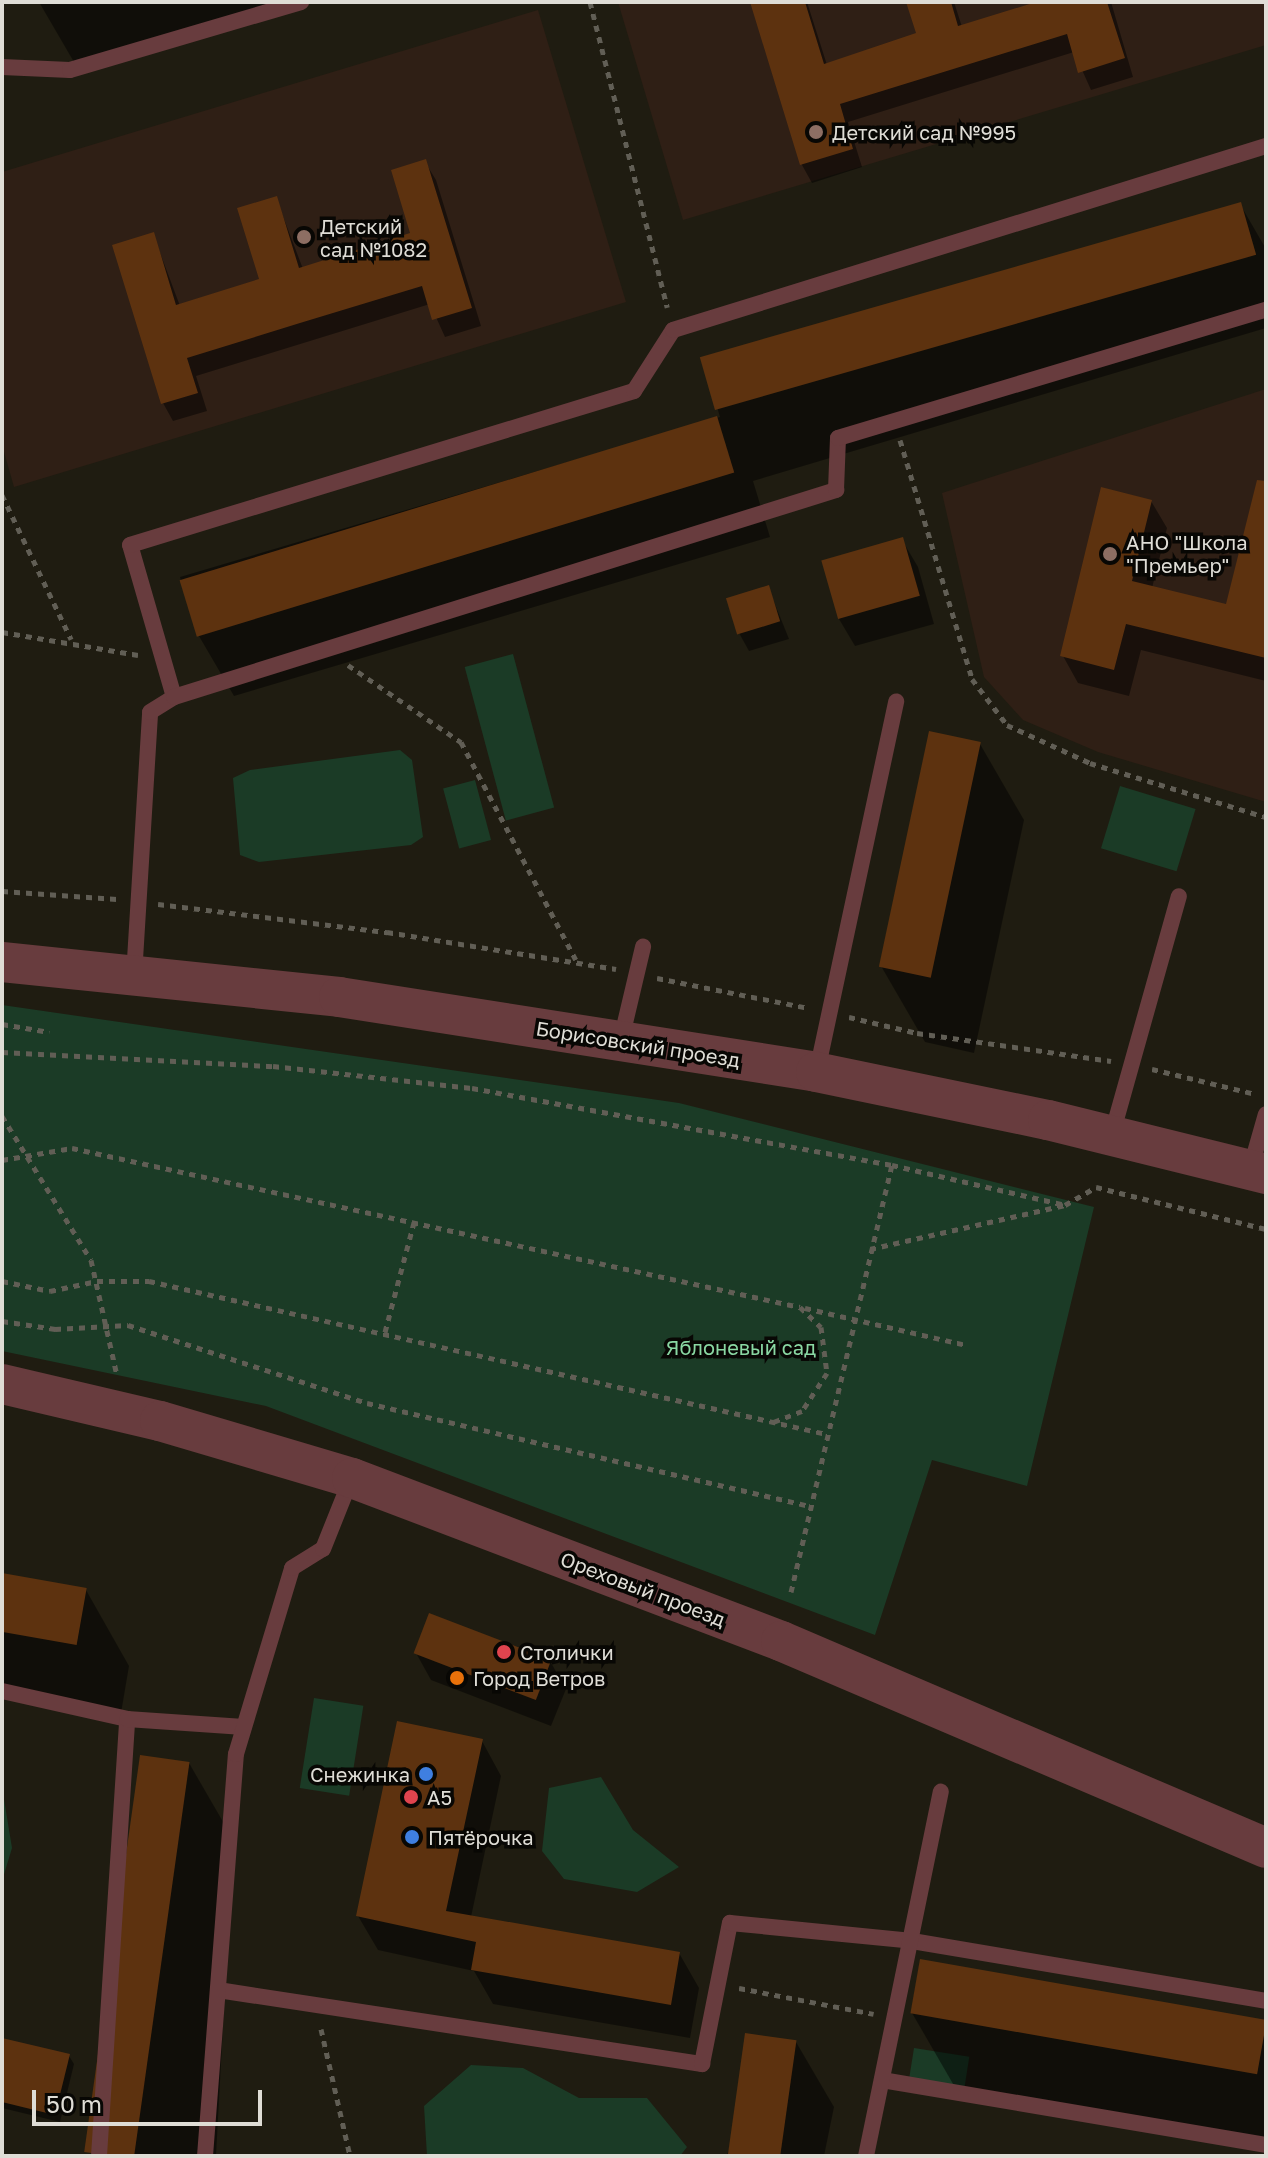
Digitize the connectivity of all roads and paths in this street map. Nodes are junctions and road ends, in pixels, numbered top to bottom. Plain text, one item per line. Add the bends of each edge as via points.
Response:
1 (301, 2) edge
2 (590, 2) edge
3 (2, 67) edge
4 (1266, 146) edge
5 (1266, 310) edge
6 (673, 330) junction
7 (894, 421) junction
8 (2, 495) edge
9 (2, 632) edge
10 (71, 640) junction
11 (325, 649) junction
12 (162, 660) junction
13 (174, 697) junction
14 (896, 701) dead end
15 (1266, 817) edge
16 (1179, 896) dead end
17 (643, 947) dead end
18 (576, 961) dead end
19 (2, 962) edge
20 (134, 976) junction
21 (2, 1024) edge
22 (49, 1032) dead end
23 (621, 1041) junction
24 (2, 1052) edge
25 (816, 1072) junction
26 (1266, 1114) edge
27 (2, 1116) edge
28 (1112, 1136) junction
29 (28, 1158) junction
30 (2, 1160) edge
31 (892, 1165) junction
32 (1258, 1172) edge
33 (1065, 1205) junction
34 (414, 1222) junction
35 (1266, 1229) edge
36 (870, 1249) junction
37 (2, 1281) edge
38 (97, 1281) junction
39 (800, 1307) junction
40 (853, 1320) junction
41 (2, 1321) edge
42 (107, 1326) junction
43 (385, 1332) junction
44 (966, 1345) dead end
45 (119, 1383) dead end
46 (2, 1384) edge
47 (774, 1422) junction
48 (826, 1434) junction
49 (352, 1478) junction
50 (810, 1506) junction
51 (791, 1592) dead end
52 (2, 1691) edge
53 (127, 1719) junction
54 (244, 1727) junction
55 (941, 1792) dead end
56 (1266, 1848) edge
57 (912, 1941) junction
58 (717, 1984) junction
59 (218, 1990) junction
60 (1266, 2001) edge
61 (316, 2005) junction
62 (895, 2018) junction
63 (882, 2080) junction
64 (1266, 2145) edge
65 (99, 2156) edge
66 (205, 2156) edge
67 (350, 2156) edge
68 (866, 2156) edge

1 - 3 lane via 70,70
2 - 6 path
4 - 6 lane
5 - 7 lane
6 - 12 lane via 634,391 130,545
7 - 11 lane via 838,438 836,490
7 - 15 path via 972,679 1007,725 1090,763
8 - 10 path
9 - 10 path
10 - 12 path
11 - 13 lane
11 - 18 path via 461,742
12 - 13 lane
13 - 20 lane via 150,712
14 - 25 lane
16 - 28 lane
17 - 23 lane
19 - 20 street, Борисовский проезд
20 - 23 street, Борисовский проезд via 339,997
21 - 22 path
23 - 25 street, Борисовский проезд
24 - 31 path via 273,1066 472,1088
25 - 28 street, Борисовский проезд
26 - 32 lane
27 - 29 path
28 - 32 street, Борисовский проезд
29 - 30 path
29 - 34 path via 72,1148
29 - 38 path via 91,1260
31 - 33 path
31 - 36 path
33 - 35 path via 1096,1187
33 - 36 path
34 - 39 path
34 - 43 path
36 - 40 path
37 - 38 path via 50,1291
38 - 42 path
38 - 43 path via 149,1281
39 - 40 path
39 - 47 path via 821,1327 827,1373 802,1411
40 - 44 path
40 - 48 path
41 - 42 path via 55,1329
42 - 45 path
42 - 50 path via 128,1325 367,1403
43 - 47 path
46 - 49 street, Ореховый проезд via 160,1421
47 - 48 path
48 - 50 path
49 - 54 lane via 323,1549 292,1568
49 - 56 street, Ореховый проезд via 781,1641
50 - 51 path
52 - 53 lane
53 - 54 lane
53 - 65 lane
54 - 59 lane via 236,1754
55 - 57 lane
57 - 58 lane via 730,1923
57 - 60 lane
57 - 62 lane
58 - 61 lane via 702,2064
58 - 62 path
59 - 61 lane
59 - 66 lane
61 - 67 path
62 - 63 lane
63 - 64 lane
63 - 68 lane

